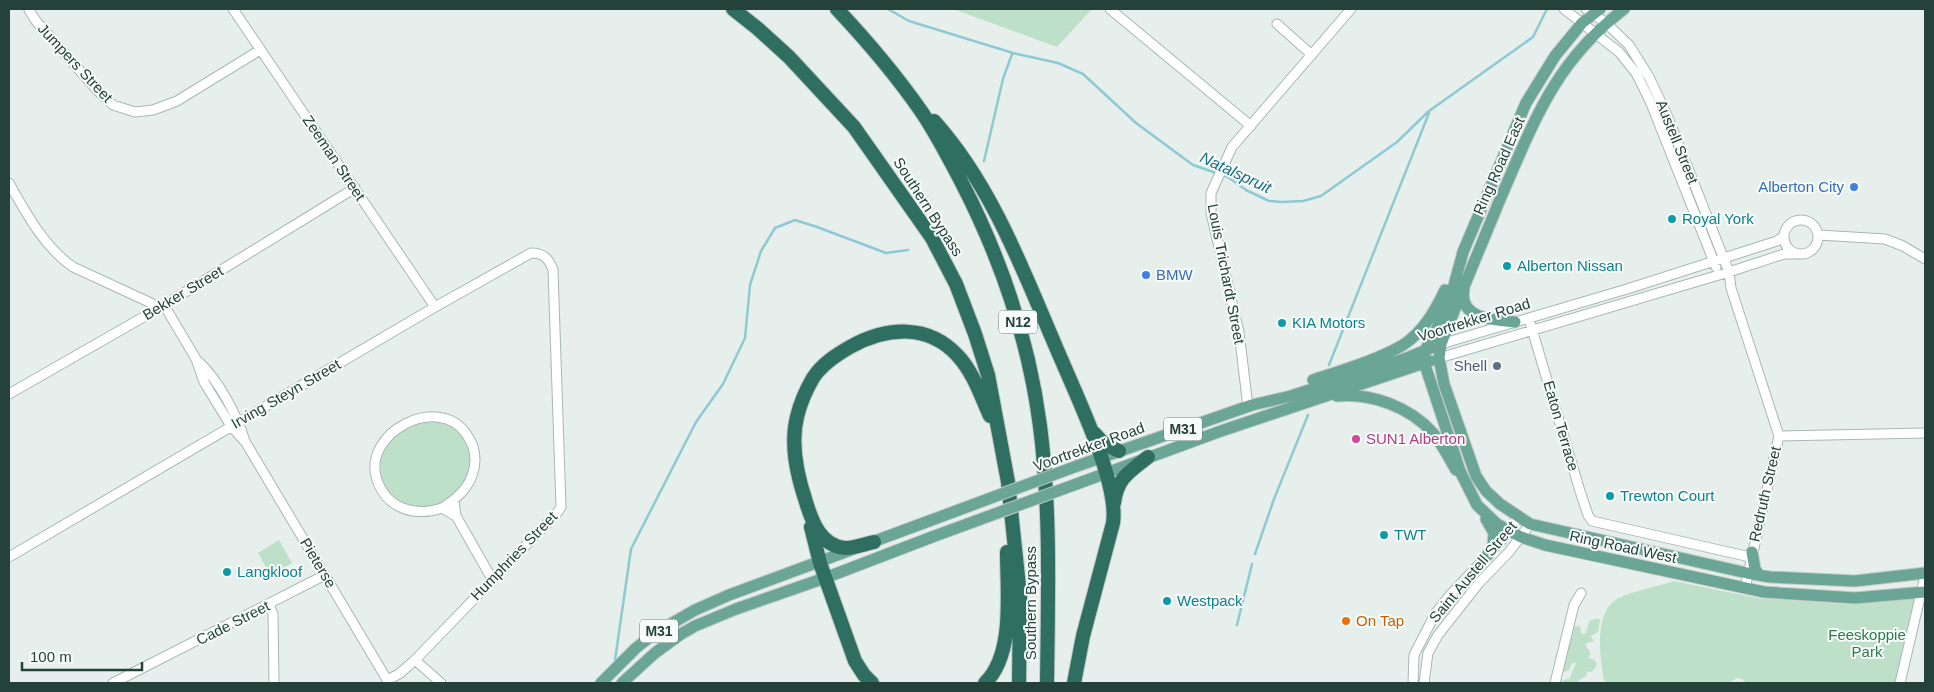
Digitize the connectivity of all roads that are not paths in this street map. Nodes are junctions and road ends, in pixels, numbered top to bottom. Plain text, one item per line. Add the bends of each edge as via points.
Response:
1 (233, 9) edge
2 (733, 9) edge
3 (837, 9) edge
4 (1110, 9) edge
5 (1351, 9) edge
6 (1564, 9) edge
7 (1624, 9) edge
8 (29, 10) dead end
9 (1593, 10) edge
10 (1582, 23) junction
11 (1606, 23) junction
12 (1277, 24) dead end
13 (1595, 32) junction
14 (260, 50) junction
15 (1312, 55) junction
16 (901, 83) junction
17 (1251, 126) junction
18 (9, 182) edge
19 (355, 188) junction
20 (1819, 235) junction
21 (1784, 236) junction
22 (1463, 252) junction
23 (1795, 254) junction
24 (1925, 260) edge
25 (1719, 261) junction
26 (1724, 274) junction
27 (553, 277) joint
28 (1466, 281) junction
29 (1627, 289) junction
30 (1631, 301) junction
31 (161, 307) junction
32 (435, 307) junction
33 (1529, 319) junction
34 (1515, 322) junction
35 (1533, 329) junction
36 (1441, 344) junction
37 (1425, 350) junction
38 (1439, 358) junction
39 (1424, 362) junction
40 (9, 394) edge
41 (1327, 396) junction
42 (1250, 406) junction
43 (235, 424) junction
44 (1089, 426) junction
45 (1925, 433) edge
46 (999, 434) junction
47 (1779, 436) junction
48 (1119, 451) junction
49 (1100, 458) junction
50 (1148, 458) junction
51 (1105, 473) junction
52 (1008, 482) junction
53 (1465, 484) junction
54 (454, 500) junction
55 (1114, 505) junction
56 (1477, 505) junction
57 (807, 507) junction
58 (442, 508) junction
59 (456, 516) junction
60 (1518, 517) junction
61 (1530, 524) junction
62 (1508, 531) junction
63 (1520, 537) junction
64 (874, 542) junction
65 (1751, 555) junction
66 (1487, 556) junction
67 (9, 557) edge
68 (820, 563) junction
69 (1753, 574) junction
70 (1925, 574) edge
71 (325, 576) junction
72 (825, 578) junction
73 (492, 579) junction
74 (1744, 588) junction
75 (1924, 592) edge
76 (1581, 593) dead end
77 (269, 605) junction
78 (415, 660) junction
79 (388, 682) edge
80 (113, 683) edge
81 (274, 683) edge
82 (441, 683) edge
83 (601, 683) edge
84 (622, 683) edge
85 (872, 683) edge
86 (985, 683) edge
87 (1019, 683) edge
88 (1047, 683) edge
89 (1074, 683) edge
90 (1413, 683) edge
91 (1424, 683) edge
92 (1555, 683) edge
93 (1900, 683) edge

1 - 14 street, Zeeman Street
2 - 46 highway, Southern Bypass via 789,57 854,127 932,238 956,284 975,334 988,375
3 - 16 highway, Southern Bypass / N12
4 - 17 street
5 - 15 street, Louis Trichardt Street
6 - 10 street
7 - 11 main road, Ring Road East
8 - 14 street, Jumpers Street via 97,90 113,105 135,112 153,110 177,101
9 - 10 main road, Ring Road East
9 - 11 street, Austell Street
10 - 13 street
10 - 22 main road, Ring Road East via 1554,56 1526,103
11 - 13 main road, Ring Road East
11 - 25 street, Austell Street via 1629,45 1649,77 1667,115
12 - 15 street
13 - 25 street via 1624,57 1642,82
13 - 28 main road, Ring Road East via 1549,92
14 - 19 street, Zeeman Street
15 - 17 street, Louis Trichardt Street
16 - 44 highway via 953,142 983,192 1013,249
16 - 88 highway, Southern Bypass / N12 via 949,157 977,213 1003,272 1020,328 1040,426 1044,476 1048,536
17 - 42 street, Louis Trichardt Street via 1227,155 1211,193 1211,213 1232,293
18 - 31 street via 40,234 62,260
19 - 31 street, Bekker Street
19 - 32 street, Zeeman Street
20 - 21 street, M31 via 1811,223 1797,220
20 - 23 street, M31 via 1815,249 1802,255
20 - 24 street via 1885,239
21 - 23 street via 1785,244
21 - 25 street, Voortrekker Road / M31
22 - 37 main road, Ring Road East via 1453,290
22 - 42 main road via 1432,315 1413,337 1392,350
23 - 26 street, Voortrekker Road / M31 via 1784,254
25 - 26 street, Austell Street
25 - 29 street, Voortrekker Road / M31
26 - 30 street, Voortrekker Road / M31
26 - 47 street, Redruth Street
27 - 32 street, Irving Steyn Street via 547,258 531,253
27 - 73 street, Humphries Street via 562,503 557,513
28 - 34 main road via 1463,293 1468,309 1476,316
28 - 36 main road, Ring Road East
29 - 30 street
29 - 33 street, Voortrekker Road / M31
30 - 35 street, Voortrekker Road / M31
31 - 40 street, Bekker Street
31 - 43 street, Pieterse via 196,359 204,382
32 - 43 street, Irving Steyn Street
33 - 34 street, Voortrekker Road / M31
33 - 35 street, Eaton Terrace
34 - 36 street, Voortrekker Road / M31
35 - 38 street, Voortrekker Road / M31
35 - 65 street, Eaton Terrace via 1579,488 1592,521
36 - 37 main road, Voortrekker Road / M31
36 - 38 main road, Ring Road East
37 - 39 main road, Ring Road East
37 - 42 main road, Voortrekker Road / M31 via 1290,396
38 - 39 main road, Voortrekker Road / M31
38 - 60 main road, Ring Road West via 1444,384 1476,476 1493,498
39 - 41 main road, Voortrekker Road / M31
39 - 53 main road, Ring Road West
41 - 50 main road, Voortrekker Road / M31
41 - 53 main road via 1373,399 1415,418 1434,435
42 - 48 main road, Voortrekker Road / M31
43 - 67 street, Irving Steyn Street
43 - 71 street, Pieterse
44 - 48 highway via 1101,441
44 - 49 highway
45 - 47 street
46 - 52 highway, Southern Bypass
46 - 57 highway via 968,371 945,345 914,332 884,332 868,338 825,364 813,378 797,416 794,446
47 - 65 street, Redruth Street
48 - 49 main road, Voortrekker Road / M31
49 - 51 highway
49 - 64 main road, Voortrekker Road / M31, bridge
50 - 51 main road, Voortrekker Road / M31
50 - 55 highway via 1123,477
51 - 55 highway
51 - 72 main road, Voortrekker Road / M31, bridge
52 - 86 highway via 1005,637 997,667
52 - 87 highway, Southern Bypass via 1020,596
53 - 56 main road, Ring Road West
54 - 58 street
54 - 58 street via 469,484 474,470 473,444 464,430 444,418 433,416 412,421 388,436 380,445 375,468 377,480 389,499 411,512
54 - 59 street
55 - 89 highway via 1113,523
56 - 62 main road, Ring Road West
56 - 66 main road via 1494,533
57 - 64 highway via 825,541 846,548
57 - 68 highway
58 - 59 street
59 - 73 street
60 - 61 main road, Ring Road West
60 - 62 street, Saint Austell Street
61 - 63 street, Saint Austell Street
61 - 69 main road, Ring Road West
62 - 63 main road, Ring Road West
62 - 66 street, Saint Austell Street
63 - 74 main road, Ring Road West via 1545,546
63 - 91 street, Saint Austell Street via 1438,635 1428,653
64 - 68 main road, Voortrekker Road / M31
65 - 69 main road
66 - 90 street, Saint Austell Street via 1450,595 1430,622 1414,655
68 - 72 highway
68 - 83 main road, Voortrekker Road / M31 via 695,610 636,648
69 - 70 main road, Ring Road West via 1855,581
69 - 74 street
70 - 75 street
71 - 77 street, Cade Street
71 - 79 street, Pieterse
72 - 84 main road, Voortrekker Road / M31 via 736,609 681,634
72 - 85 highway via 855,661
73 - 78 street, Humphries Street
74 - 75 main road, Ring Road West via 1855,598
75 - 93 street
76 - 92 street via 1574,605
77 - 80 street, Cade Street
77 - 81 street via 273,614
78 - 79 street, Humphries Street
78 - 82 street

